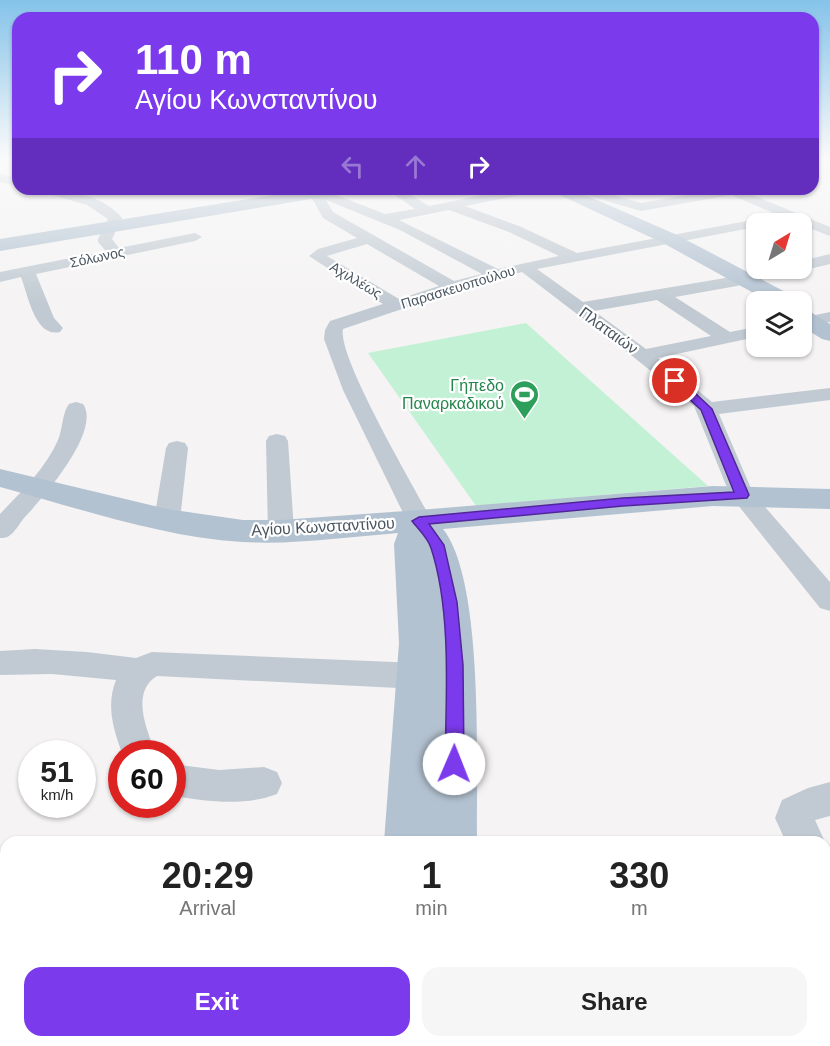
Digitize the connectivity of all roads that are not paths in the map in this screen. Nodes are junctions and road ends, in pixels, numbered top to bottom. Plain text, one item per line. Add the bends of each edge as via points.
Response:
1 (102, 207) edge
2 (222, 207) edge
3 (323, 207) edge
4 (353, 207) edge
5 (421, 207) edge
6 (438, 207) edge
7 (453, 207) edge
8 (590, 207) edge
9 (603, 207) edge
10 (639, 207) edge
11 (713, 207) edge
12 (771, 207) edge
13 (716, 208) dead end
14 (425, 209) junction
15 (787, 213) edge
16 (734, 214) dead end
17 (379, 218) junction
18 (746, 218) edge
19 (340, 222) junction
20 (812, 224) edge
21 (113, 225) junction
22 (746, 225) edge
23 (711, 231) junction
24 (830, 232) edge
25 (3, 237) edge
26 (195, 237) dead end
27 (369, 239) junction
28 (665, 239) junction
29 (116, 253) junction
30 (572, 256) junction
31 (830, 259) edge
32 (812, 263) edge
33 (524, 267) junction
34 (27, 272) junction
35 (495, 274) junction
36 (0, 278) edge
37 (746, 279) edge
38 (741, 280) junction
39 (452, 287) junction
40 (758, 291) edge
41 (764, 291) edge
42 (659, 294) junction
43 (398, 305) junction
44 (580, 308) junction
45 (54, 328) dead end
46 (746, 334) edge
47 (727, 338) junction
48 (643, 355) junction
49 (830, 394) edge
50 (76, 408) dead end
51 (706, 409) junction
52 (277, 441) dead end
53 (177, 448) dead end
54 (0, 478) edge
55 (38, 487) junction
56 (742, 495) junction
57 (830, 499) edge
58 (166, 520) junction
59 (419, 521) junction
60 (0, 530) edge
61 (281, 531) junction
62 (830, 601) edge
63 (0, 663) edge
64 (139, 671) junction
65 (418, 676) junction
66 (135, 740) edge
67 (186, 782) edge
68 (264, 783) dead end
69 (830, 799) edge
70 (409, 836) edge
71 (452, 836) edge
72 (804, 836) edge

1 - 21 street via 115,218
2 - 21 main road
3 - 19 street
4 - 17 street
5 - 14 street
6 - 14 street
7 - 30 street
8 - 28 main road
9 - 28 main road
10 - 23 street
11 - 13 street
12 - 15 street
14 - 17 street
16 - 18 street
17 - 19 street
17 - 35 street
19 - 27 street
20 - 24 street
21 - 25 main road
21 - 29 street via 105,242
22 - 23 street, Παρασκευοπούλου
23 - 28 street, Παρασκευοπούλου
26 - 29 street, Σόλωνος
27 - 39 street
27 - 43 street, Αχιλλέως via 316,254
28 - 30 street, Παρασκευοπούλου
28 - 38 main road
29 - 34 street, Σόλωνος
30 - 33 street, Παρασκευοπούλου
31 - 32 street
33 - 35 street, Παρασκευοπούλου
33 - 44 street, Πλαταιών
34 - 36 street, Σόλωνος
34 - 45 street via 46,320
35 - 39 street, Παρασκευοπούλου
37 - 38 street
38 - 40 main road
38 - 41 main road
38 - 42 street
39 - 43 street, Παρασκευοπούλου
42 - 44 street
42 - 47 street
43 - 59 street, Παρασκευοπούλου via 340,323 332,334 356,394
44 - 48 street, Πλαταιών
46 - 47 street
47 - 48 street
48 - 51 street, Πλαταιών
49 - 51 street
50 - 55 street via 75,426
51 - 56 street, Πλαταιών
52 - 61 street
53 - 58 street
54 - 55 main road, Αγίου Κωνσταντίνου
55 - 58 main road, Αγίου Κωνσταντίνου
55 - 60 street
56 - 57 main road, Αγίου Κωνσταντίνου
56 - 59 main road, Αγίου Κωνσταντίνου
56 - 62 street, Πλαταιών
58 - 61 main road, Αγίου Κωνσταντίνου via 222,530
59 - 61 main road, Αγίου Κωνσταντίνου
59 - 65 main road via 411,544
59 - 71 main road via 437,545 449,602 455,687
63 - 64 street via 52,660
64 - 65 street via 159,664
64 - 66 street via 129,685 125,710
65 - 70 main road
67 - 68 street via 219,786
69 - 72 street via 795,812

